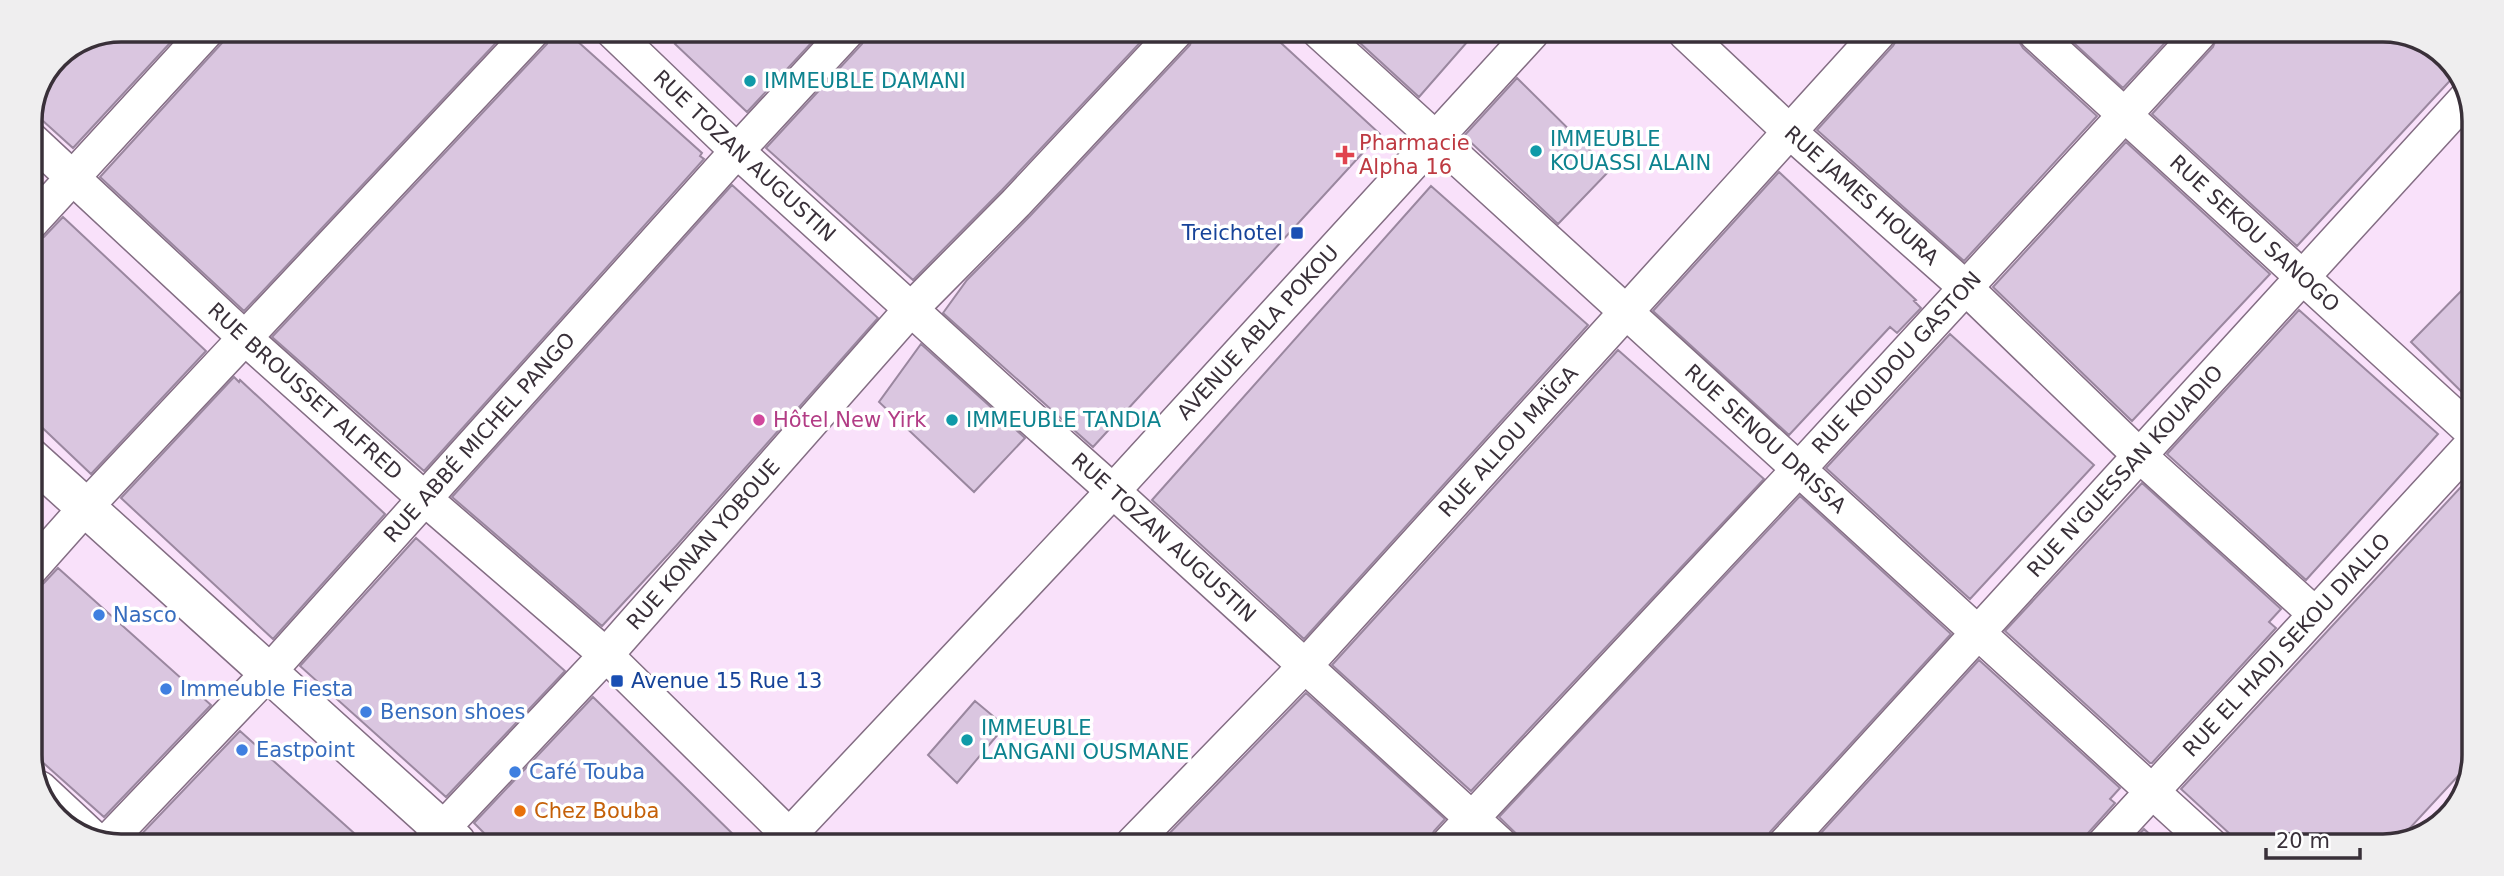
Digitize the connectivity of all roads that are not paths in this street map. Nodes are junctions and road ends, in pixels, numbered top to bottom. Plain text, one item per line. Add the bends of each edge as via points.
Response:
1 (197, 42) edge
2 (523, 42) edge
3 (623, 42) edge
4 (838, 42) edge
5 (1167, 42) edge
6 (1330, 42) edge
7 (1524, 42) edge
8 (1695, 42) edge
9 (1871, 42) edge
10 (2045, 42) edge
11 (2192, 42) edge
12 (2460, 105) edge
13 (2126, 115) junction
14 (1790, 132) junction
15 (1435, 137) junction
16 (42, 149) edge
17 (737, 151) junction
18 (74, 179) junction
19 (42, 212) edge
20 (2302, 277) junction
21 (1966, 288) junction
22 (911, 309) junction
23 (1626, 313) junction
24 (246, 339) junction
25 (2462, 423) edge
26 (2462, 455) edge
27 (2140, 456) junction
28 (42, 468) edge
29 (1798, 470) junction
30 (1113, 491) junction
31 (425, 499) junction
32 (86, 507) junction
33 (42, 556) edge
34 (2315, 614) junction
35 (1978, 632) junction
36 (606, 655) junction
37 (1305, 666) junction
38 (269, 672) junction
39 (2152, 792) junction
40 (1471, 819) junction
41 (115, 833) edge
42 (439, 834) edge
43 (447, 834) edge
44 (783, 834) edge
45 (795, 834) edge
46 (1142, 834) edge
47 (1457, 834) edge
48 (1488, 834) edge
49 (1794, 834) edge
50 (2113, 834) edge
51 (2199, 834) edge

1 - 18 street
2 - 24 street
3 - 17 street, RUE TOZAN AUGUSTIN
4 - 17 street, RUE ABBÉ MICHEL PANGO
5 - 22 street, RUE KONAN YOBOUE
6 - 15 street, RUE SENOU DRISSA
7 - 15 street, AVENUE ABLA POKOU
8 - 14 street, RUE JAMES HOURA
9 - 14 street, RUE ALLOU MAÏGA
10 - 13 street, RUE SEKOU SANOGO
11 - 13 street, RUE KOUDOU GASTON
12 - 20 street, RUE N'GUESSAN KOUADIO
13 - 20 street, RUE SEKOU SANOGO
13 - 21 street, RUE KOUDOU GASTON
14 - 21 street, RUE JAMES HOURA
14 - 23 street, RUE ALLOU MAÏGA
15 - 23 street, RUE SENOU DRISSA
15 - 30 street, AVENUE ABLA POKOU
16 - 18 street, RUE BROUSSET ALFRED
17 - 22 street, RUE TOZAN AUGUSTIN
17 - 31 street, RUE ABBÉ MICHEL PANGO
18 - 19 street
18 - 24 street, RUE BROUSSET ALFRED
20 - 25 street, RUE SEKOU SANOGO
20 - 27 street, RUE N'GUESSAN KOUADIO
21 - 27 street, RUE JAMES HOURA
21 - 29 street, RUE KOUDOU GASTON
22 - 30 street, RUE TOZAN AUGUSTIN
22 - 36 street, RUE KONAN YOBOUE
23 - 29 street, RUE SENOU DRISSA
23 - 37 street, RUE ALLOU MAÏGA
24 - 31 street, RUE BROUSSET ALFRED
24 - 32 street
26 - 34 street, RUE EL HADJ SEKOU DIALLO
27 - 34 street, RUE JAMES HOURA
27 - 35 street, RUE N'GUESSAN KOUADIO
28 - 32 street
29 - 35 street, RUE SENOU DRISSA
29 - 40 street, RUE KOUDOU GASTON
30 - 37 street, RUE TOZAN AUGUSTIN
30 - 45 street, AVENUE ABLA POKOU
31 - 36 street, RUE BROUSSET ALFRED
31 - 38 street, RUE ABBÉ MICHEL PANGO
32 - 33 street
32 - 38 street
34 - 39 street, RUE EL HADJ SEKOU DIALLO
35 - 39 street, RUE SENOU DRISSA
35 - 49 street, RUE N'GUESSAN KOUADIO
36 - 43 street, RUE KONAN YOBOUE
36 - 44 street, RUE BROUSSET ALFRED
37 - 40 street, RUE TOZAN AUGUSTIN
37 - 46 street, RUE ALLOU MAÏGA
38 - 41 street, RUE ABBÉ MICHEL PANGO
38 - 42 street
39 - 50 street, RUE EL HADJ SEKOU DIALLO
39 - 51 street, RUE SENOU DRISSA
40 - 47 street, RUE KOUDOU GASTON
40 - 48 street, RUE TOZAN AUGUSTIN

